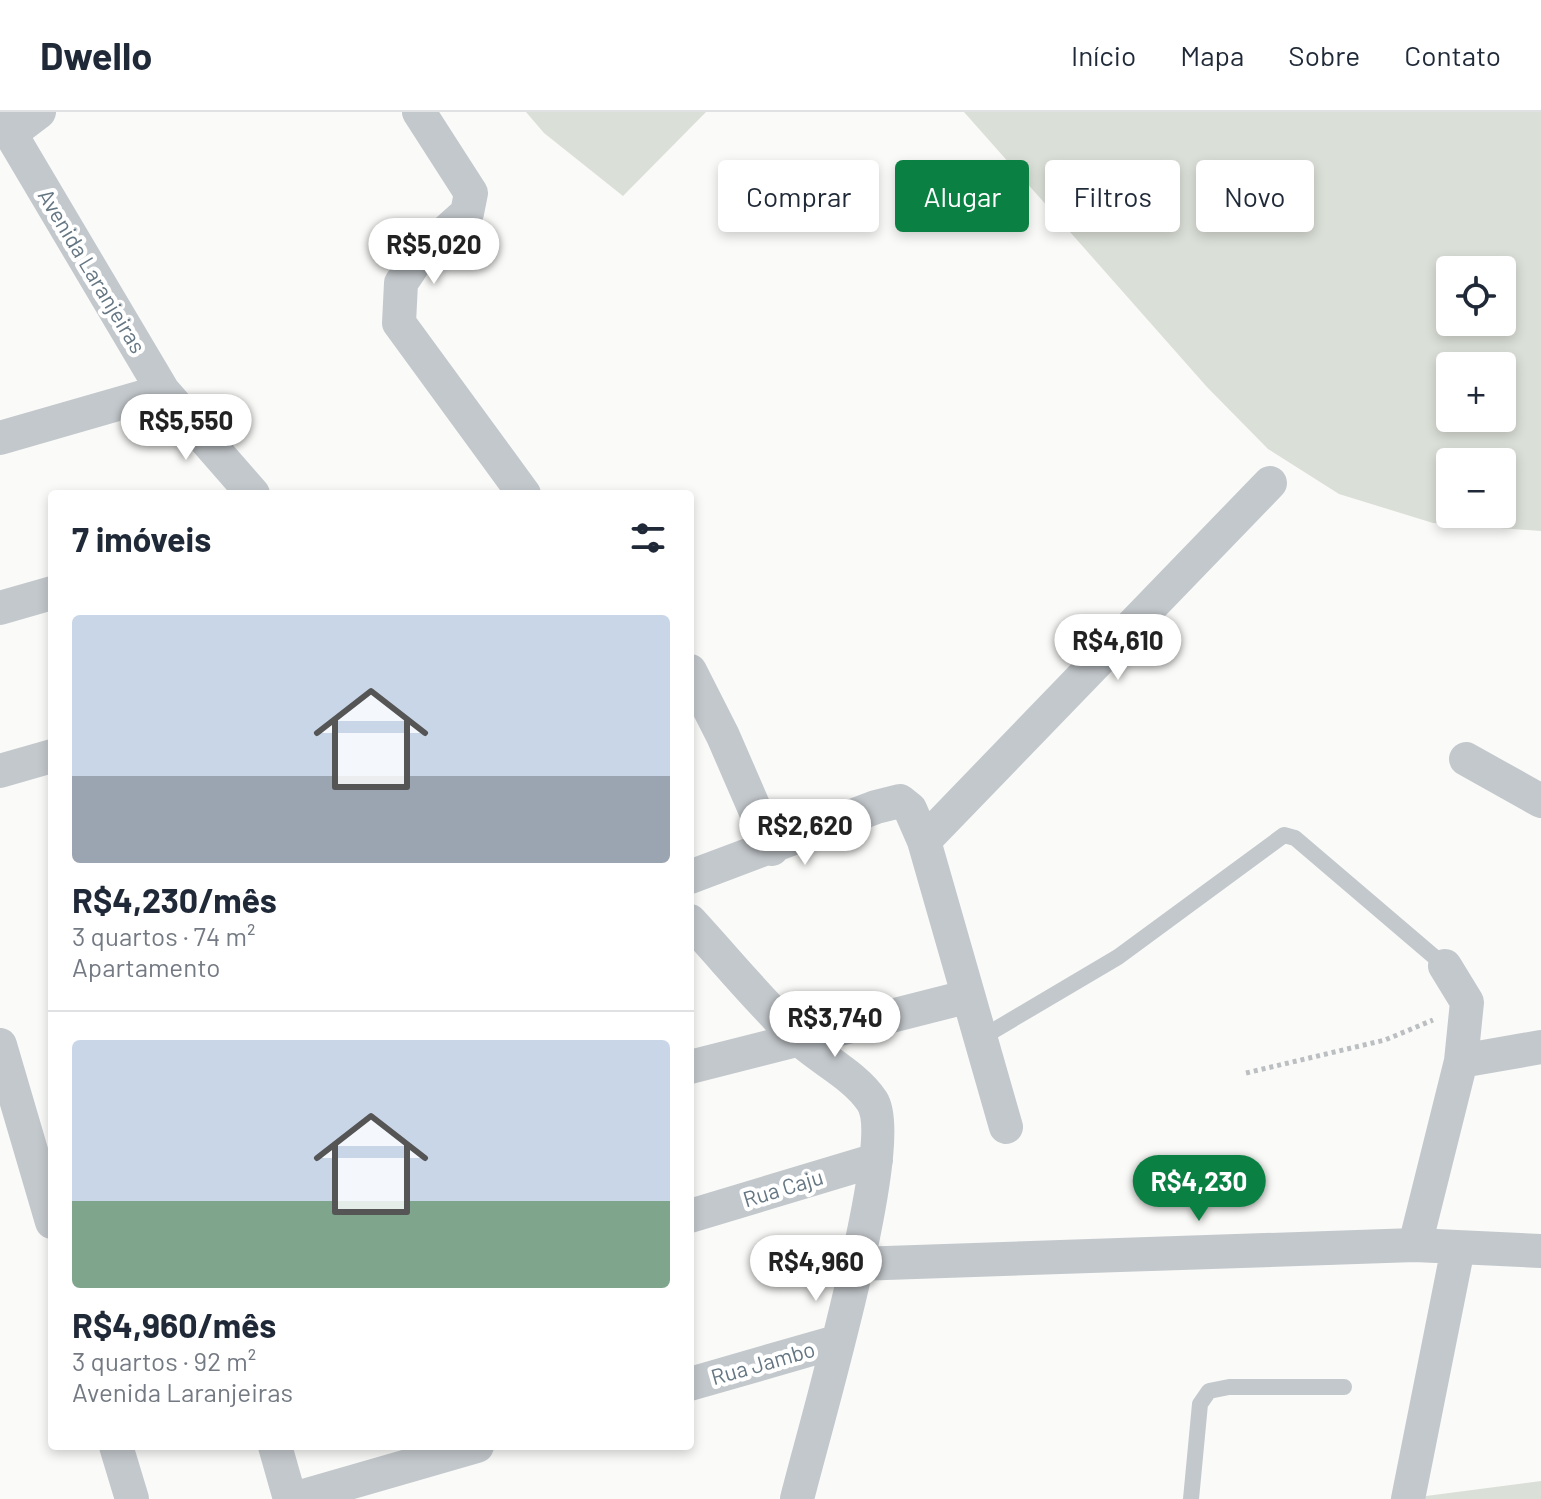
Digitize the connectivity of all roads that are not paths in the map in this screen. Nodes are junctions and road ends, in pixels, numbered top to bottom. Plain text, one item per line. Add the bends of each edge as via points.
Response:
1 (39, 112) edge
2 (419, 112) edge
3 (5, 125) edge
4 (163, 391) junction
5 (0, 438) edge
6 (1270, 483) dead end
7 (250, 490) edge
8 (521, 490) edge
9 (48, 594) edge
10 (0, 608) edge
11 (694, 679) edge
12 (48, 757) edge
13 (1466, 759) dead end
14 (0, 771) edge
15 (1541, 801) edge
16 (924, 841) junction
17 (772, 849) junction
18 (694, 876) edge
19 (694, 925) edge
20 (1445, 966) joint
21 (966, 997) junction
22 (981, 1038) junction
23 (798, 1039) junction
24 (0, 1045) edge
25 (1541, 1047) edge
26 (1461, 1061) junction
27 (694, 1066) edge
28 (1006, 1127) dead end
29 (876, 1160) junction
30 (48, 1208) edge
31 (694, 1215) edge
32 (1415, 1245) junction
33 (1458, 1248) junction
34 (1541, 1251) edge
35 (857, 1264) junction
36 (836, 1342) junction
37 (694, 1383) edge
38 (1344, 1387) dead end
39 (117, 1450) edge
40 (276, 1450) edge
41 (463, 1450) edge
42 (132, 1499) edge
43 (291, 1499) edge
44 (797, 1499) edge
45 (1191, 1499) edge
46 (1408, 1499) edge

1 - 3 street
2 - 8 street via 471,193 467,213 419,256 401,283 399,323
3 - 4 street, Avenida Laranjeiras
4 - 5 street
4 - 7 street, Avenida Laranjeiras
6 - 16 street
9 - 10 street
11 - 17 street
12 - 14 street
13 - 15 street
16 - 17 street via 910,809 900,801
16 - 21 street
17 - 18 street
19 - 23 street
20 - 22 lane via 1295,838 1284,835 1118,957
20 - 26 street via 1467,1002
21 - 22 street
21 - 23 street
22 - 28 street
23 - 27 street
23 - 29 street via 873,1102 879,1117
24 - 30 street
25 - 26 street
26 - 32 street
29 - 31 street, Rua Caju
29 - 35 street
32 - 33 street
32 - 35 street
33 - 34 street
33 - 46 street
35 - 36 street
36 - 37 street, Rua Jambo
36 - 44 street
38 - 45 lane via 1209,1391 1200,1404
39 - 42 street
40 - 43 street
41 - 43 street

